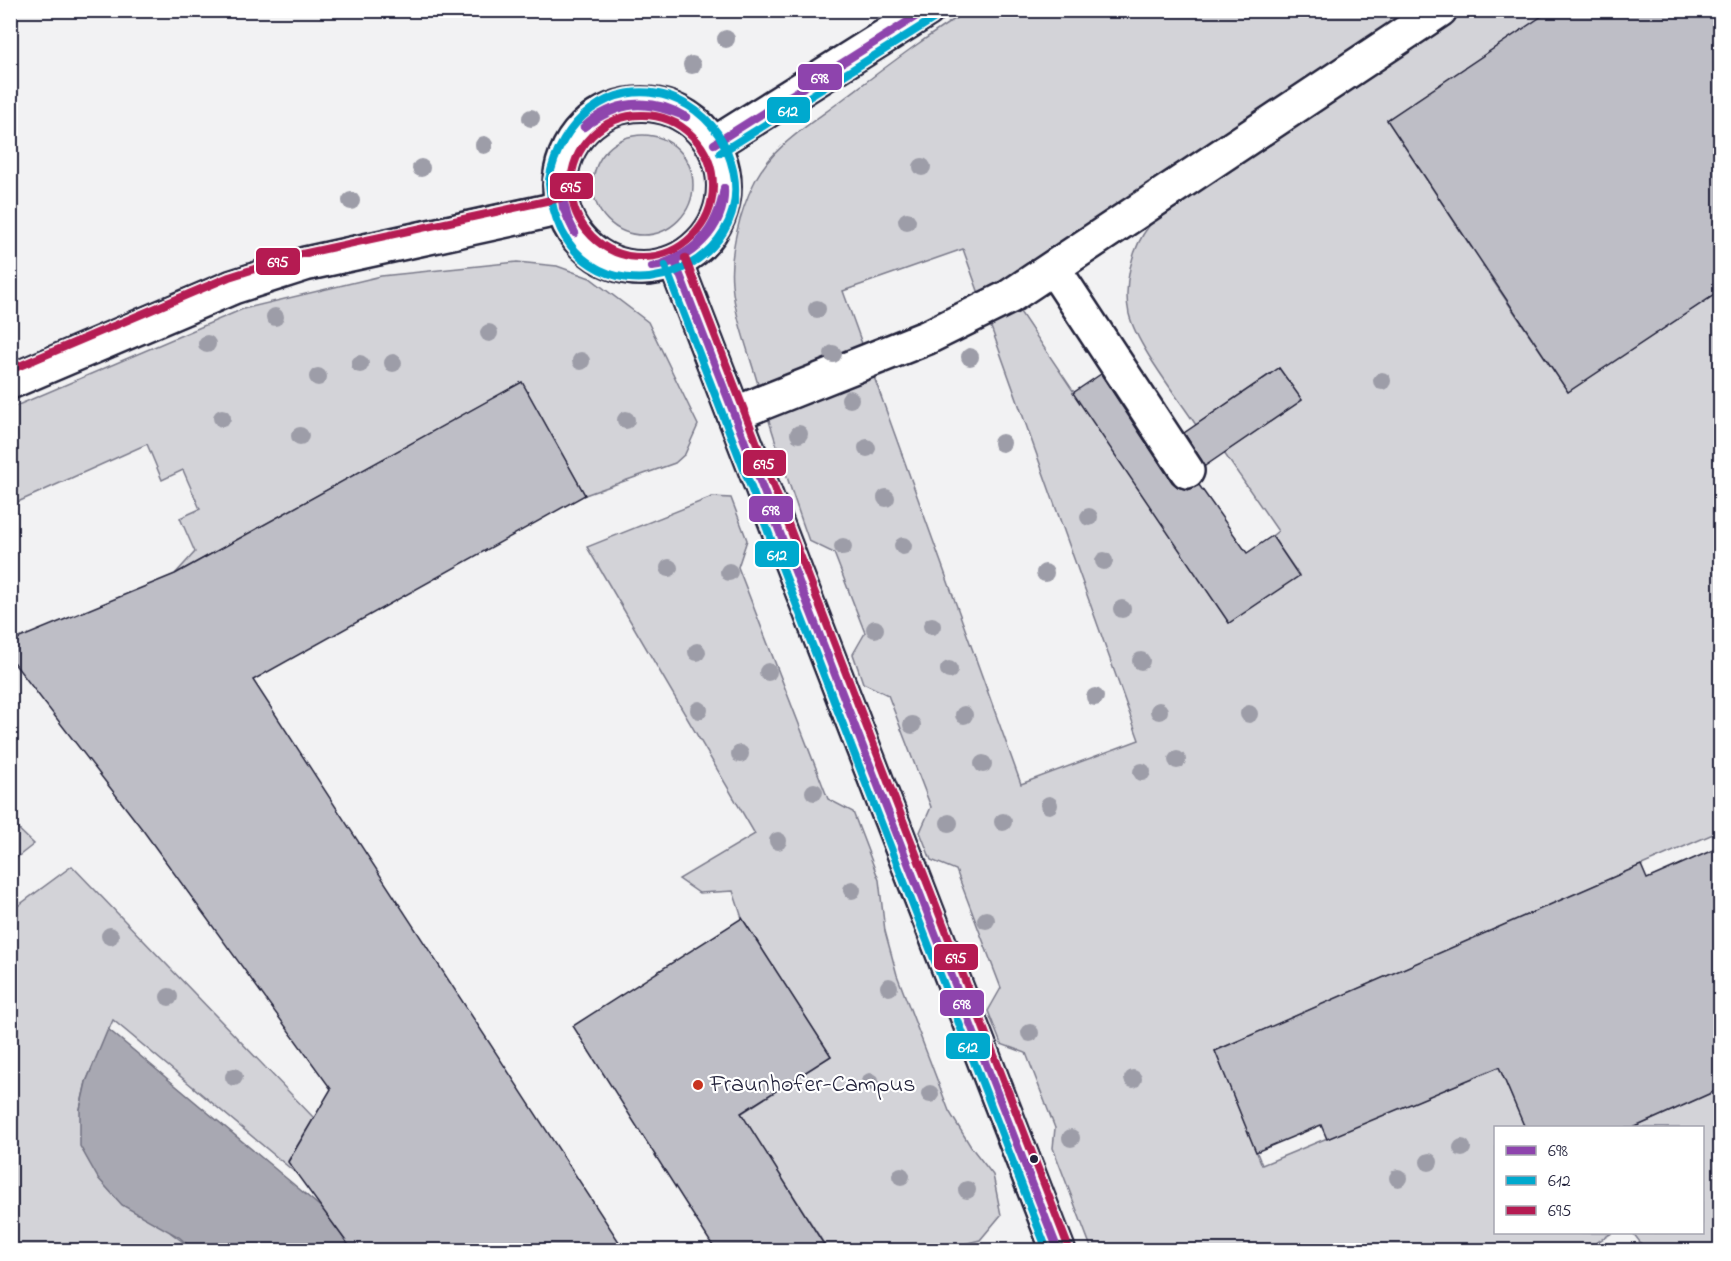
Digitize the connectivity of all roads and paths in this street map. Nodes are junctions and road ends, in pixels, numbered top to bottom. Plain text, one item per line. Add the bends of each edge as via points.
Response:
1 (927, 10) edge
2 (1440, 10) edge
3 (714, 144) junction
4 (562, 208) junction
5 (675, 262) junction
6 (1054, 269) junction
7 (10, 382) edge
8 (734, 414) junction
9 (1187, 471) dead end
10 (1050, 1249) edge

1 - 3 street
2 - 6 street
3 - 4 street via 697,124 674,109 649,103 622,105 598,115 578,133 565,155 559,182
3 - 5 street via 725,179 720,214 697,247
4 - 5 street via 577,236 605,260 642,268
4 - 7 street via 305,264 244,284
5 - 8 street
6 - 8 street via 1009,297 928,337
6 - 9 street
8 - 10 street

